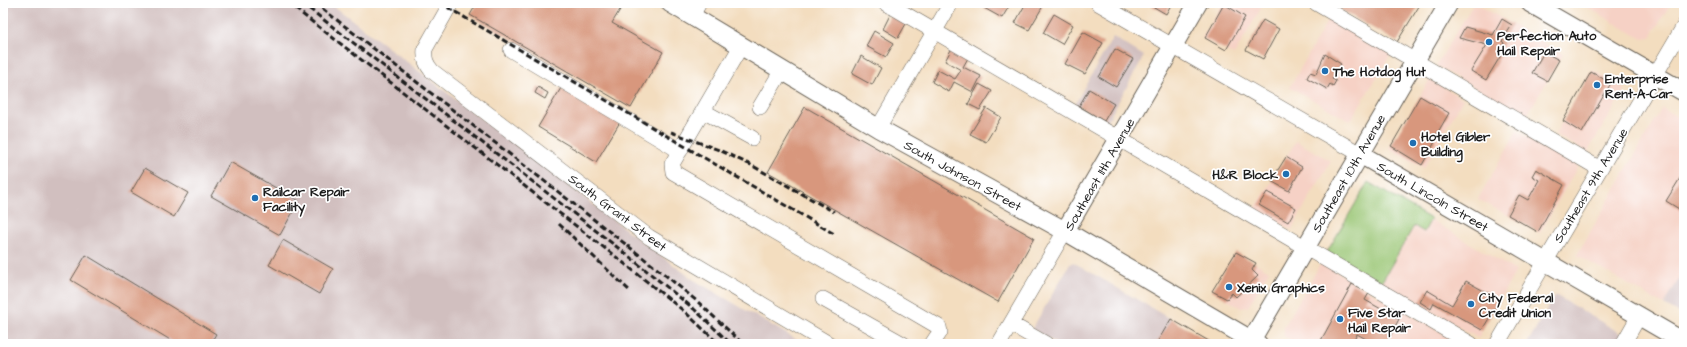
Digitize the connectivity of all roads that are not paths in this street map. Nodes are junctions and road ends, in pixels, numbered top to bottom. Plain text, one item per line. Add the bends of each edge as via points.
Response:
1 (451, 3) edge
2 (670, 3) edge
3 (886, 3) edge
4 (951, 3) edge
5 (1098, 3) edge
6 (1198, 3) edge
7 (1316, 3) edge
8 (1449, 3) edge
9 (1530, 3) edge
10 (695, 10) edge
11 (1684, 26) edge
12 (934, 32) junction
13 (741, 46) junction
14 (1172, 47) junction
15 (511, 50) dead end
16 (1415, 60) junction
17 (782, 70) junction
18 (1655, 75) junction
19 (1684, 92) edge
20 (760, 107) dead end
21 (703, 111) junction
22 (878, 128) junction
23 (752, 138) dead end
24 (1119, 140) junction
25 (680, 151) junction
26 (1360, 154) junction
27 (1600, 169) junction
28 (1094, 182) junction
29 (1065, 231) junction
30 (1306, 246) junction
31 (1108, 256) junction
32 (1545, 261) junction
33 (823, 299) dead end
34 (1639, 316) junction
35 (1011, 324) junction
36 (1684, 342) edge
37 (1252, 343) edge
38 (829, 344) edge
39 (903, 344) edge
40 (932, 344) edge
41 (999, 344) edge
42 (1046, 344) edge
43 (1471, 344) edge
44 (1497, 344) edge
45 (1623, 344) edge

1 - 38 street, South Grant Street via 425,49 426,64 432,71 649,237
2 - 10 main road, South Johnson Street
3 - 12 street
4 - 12 street
5 - 14 street, South Lincoln Street
6 - 14 main road, Southeast 11th Avenue
7 - 16 street
8 - 16 main road, Southeast 10th Avenue
9 - 18 main road
10 - 13 main road, South Johnson Street
11 - 18 street, Southeast 9th Avenue
12 - 22 street
12 - 24 street
13 - 17 main road, South Johnson Street
13 - 21 street
14 - 24 main road, Southeast 11th Avenue
14 - 26 street, South Lincoln Street
15 - 25 street
16 - 26 main road, Southeast 10th Avenue
16 - 27 street
17 - 20 street
17 - 22 main road, South Johnson Street
18 - 19 main road
18 - 27 street, Southeast 9th Avenue
21 - 23 street
21 - 25 street
22 - 29 main road, South Johnson Street
24 - 28 main road, Southeast 11th Avenue
24 - 30 street
25 - 40 street via 672,164 673,172 938,327 940,332
26 - 30 main road, Southeast 10th Avenue
26 - 32 main road, South Lincoln Street
27 - 32 street, Southeast 9th Avenue
28 - 29 main road, Southeast 11th Avenue
28 - 31 main road via 1084,207 1084,229 1088,237
29 - 31 main road, South Johnson Street
29 - 35 street, Southeast 11th Avenue
30 - 37 main road, Southeast 10th Avenue
30 - 43 street
31 - 37 main road, South Johnson Street
32 - 34 main road, South Lincoln Street
32 - 44 street, Southeast 9th Avenue
33 - 39 street
34 - 36 main road, South Lincoln Street
34 - 45 street
35 - 41 street, Southeast 11th Avenue
35 - 42 street

